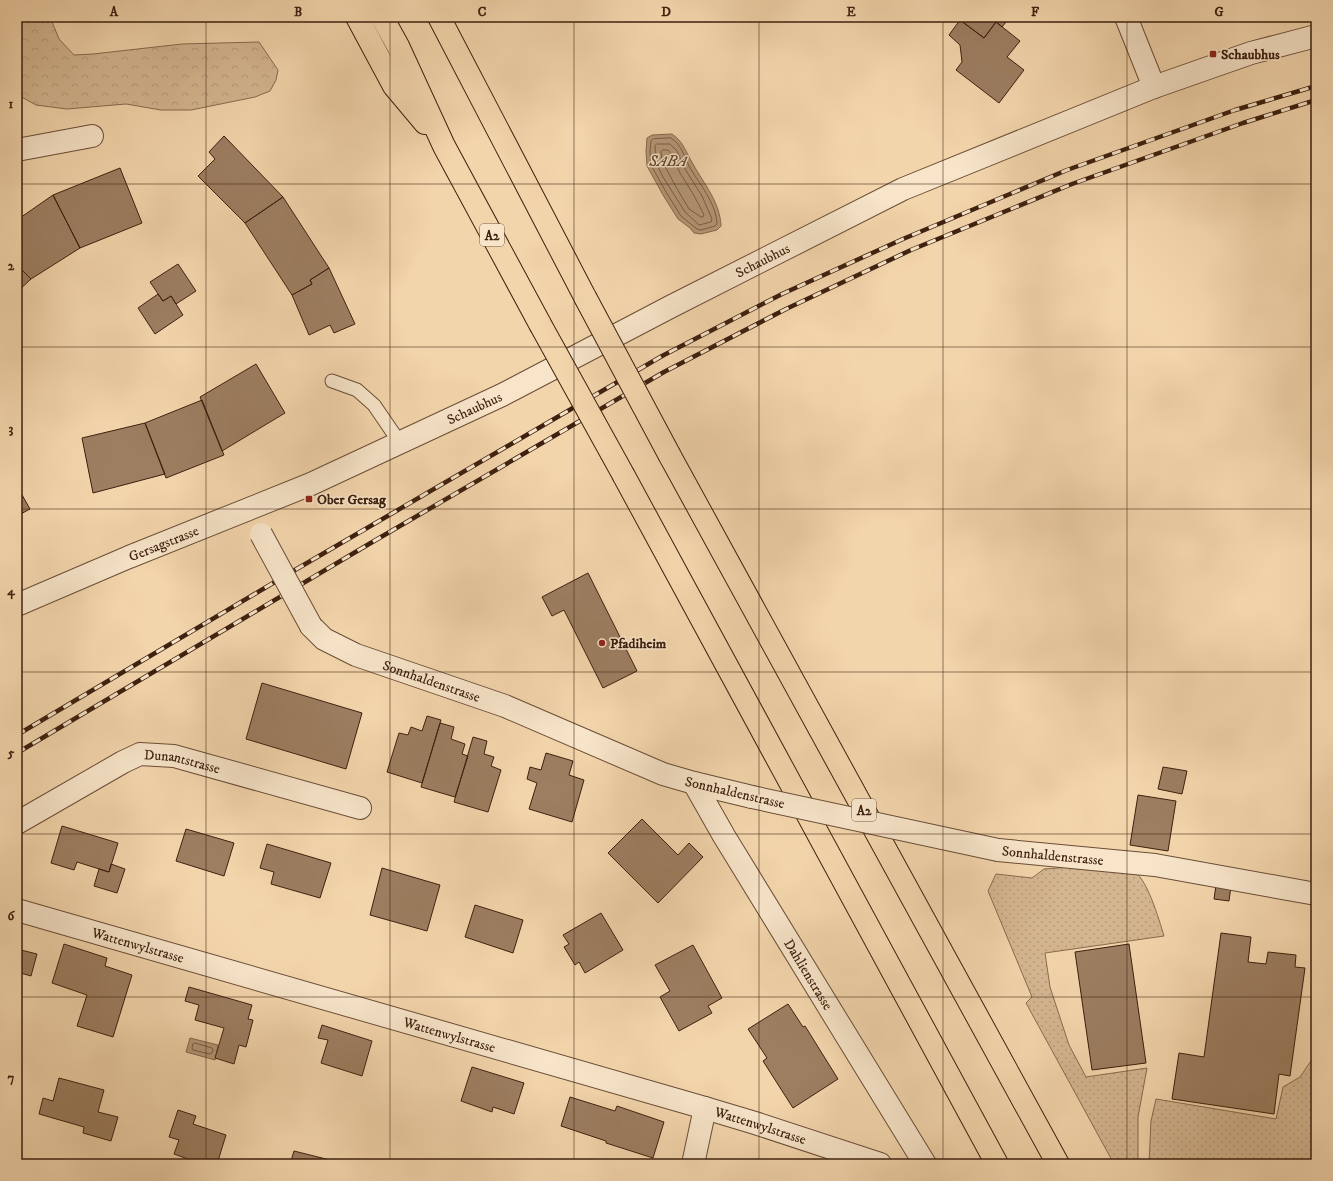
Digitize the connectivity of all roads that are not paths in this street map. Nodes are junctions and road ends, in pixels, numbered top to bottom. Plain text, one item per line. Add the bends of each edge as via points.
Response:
1 (357, 17) edge
2 (382, 17) edge
3 (439, 17) edge
4 (1126, 17) edge
5 (1316, 36) edge
6 (1154, 87) junction
7 (92, 136) dead end
8 (444, 146) junction
9 (17, 150) edge
10 (332, 381) dead end
11 (400, 443) junction
12 (311, 484) joint
13 (249, 510) junction
14 (17, 606) edge
15 (694, 783) junction
16 (360, 808) dead end
17 (17, 823) edge
18 (1316, 894) edge
19 (17, 910) edge
20 (705, 1108) junction
21 (693, 1164) edge
22 (880, 1164) edge
23 (925, 1164) edge
24 (997, 1164) edge
25 (1058, 1164) edge

1 - 8 highway via 394,86
2 - 8 highway, A2
3 - 25 highway, A2, bridge via 670,456
4 - 6 street
5 - 6 street, Schaubhus via 1251,53
6 - 11 street, Schaubhus via 903,189 502,395
7 - 9 street
8 - 24 highway, A2, bridge
10 - 11 lane via 357,390 374,405
11 - 12 street, Schaubhus
12 - 13 street, Gersagstrasse
13 - 14 street, Gersagstrasse via 129,557
13 - 15 street, Sonnhaldenstrasse, bridge via 311,626 324,639 356,655 505,706 663,774
15 - 18 street, Sonnhaldenstrasse, bridge via 998,850 1155,865
15 - 23 street, Dahlienstrasse
16 - 17 street, Dunantstrasse via 174,756 140,754
19 - 20 street, Wattenwylstrasse
20 - 21 street
20 - 22 street, Wattenwylstrasse

